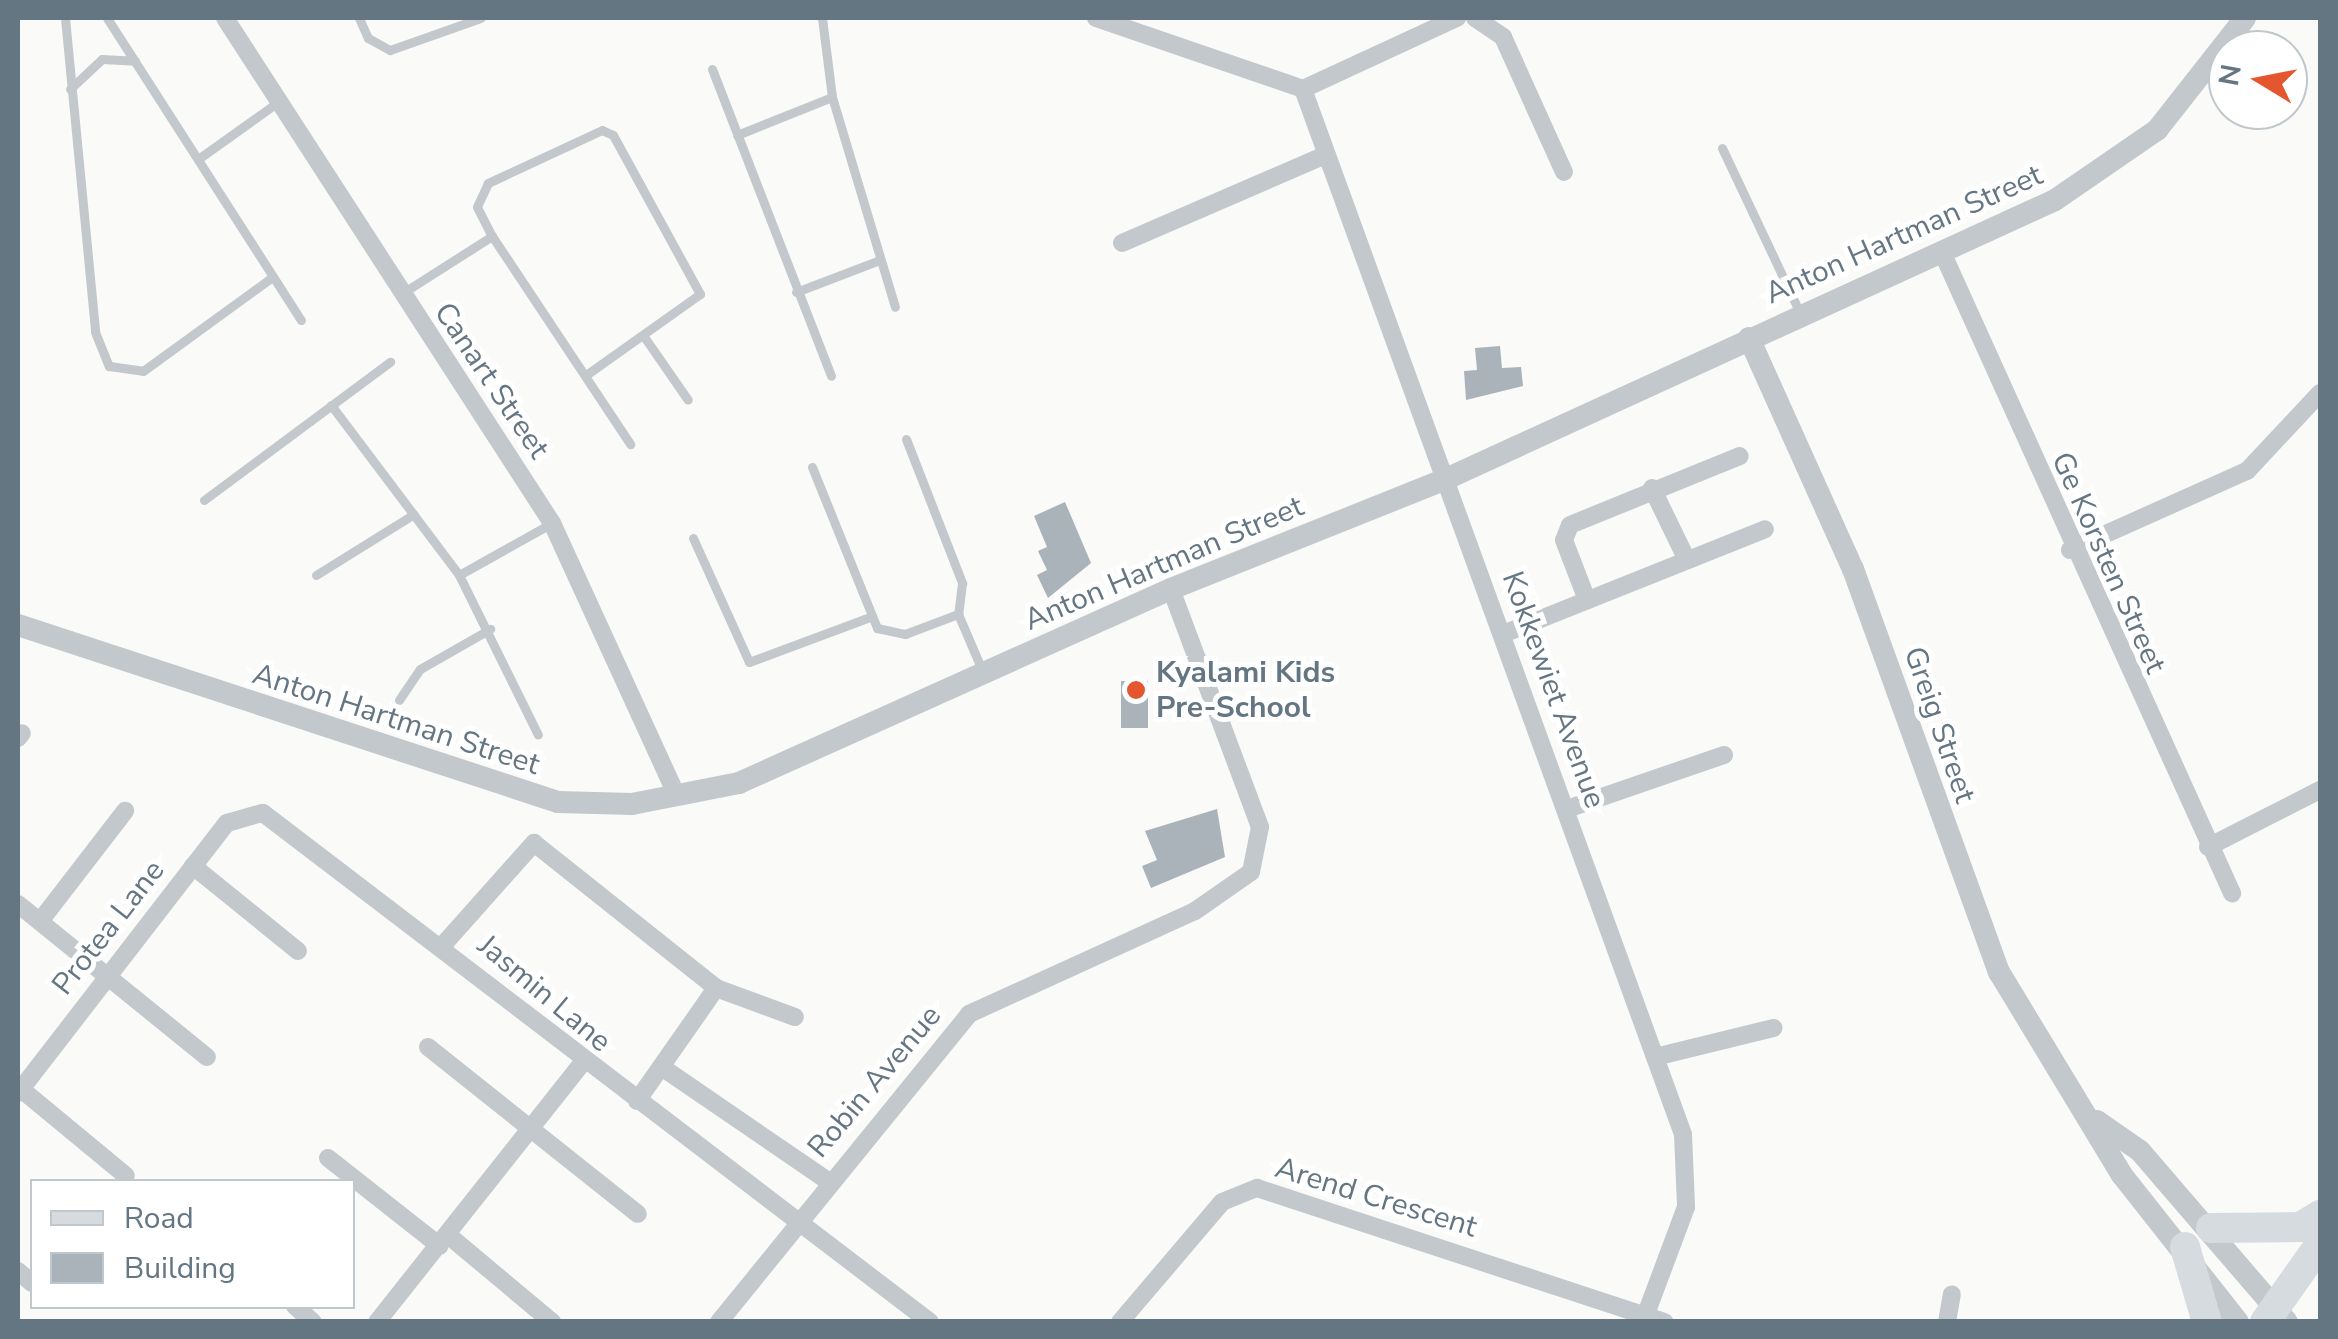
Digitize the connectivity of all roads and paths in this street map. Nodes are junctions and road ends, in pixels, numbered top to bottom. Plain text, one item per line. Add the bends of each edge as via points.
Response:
1 (66, 18) edge
2 (107, 18) edge
3 (225, 18) edge
4 (359, 18) edge
5 (480, 18) edge
6 (822, 18) edge
7 (1096, 18) edge
8 (1458, 18) edge
9 (1474, 18) edge
10 (2246, 18) edge
11 (138, 62) junction
12 (712, 69) dead end
13 (70, 88) junction
14 (1304, 89) junction
15 (832, 97) junction
16 (278, 102) junction
17 (737, 135) junction
18 (1722, 148) dead end
19 (1325, 154) junction
20 (201, 157) junction
21 (1564, 172) dead end
22 (492, 236) junction
23 (1122, 244) dead end
24 (1942, 252) junction
25 (880, 260) junction
26 (271, 278) junction
27 (796, 292) junction
28 (401, 294) junction
29 (895, 307) dead end
30 (1801, 315) junction
31 (301, 320) dead end
32 (645, 338) junction
33 (1750, 338) junction
34 (390, 362) dead end
35 (586, 375) junction
36 (831, 376) dead end
37 (2320, 392) edge
38 (688, 400) dead end
39 (331, 405) junction
40 (906, 439) dead end
41 (630, 444) dead end
42 (1740, 456) dead end
43 (812, 467) dead end
44 (1446, 479) junction
45 (1652, 488) junction
46 (204, 500) dead end
47 (414, 514) junction
48 (552, 523) junction
49 (1764, 529) dead end
50 (693, 538) dead end
51 (2070, 550) junction
52 (1687, 560) junction
53 (316, 575) dead end
54 (459, 575) junction
55 (1171, 589) junction
56 (1588, 600) junction
57 (958, 614) junction
58 (870, 617) junction
59 (18, 624) edge
60 (490, 629) junction
61 (1503, 634) junction
62 (984, 675) junction
63 (399, 700) dead end
64 (538, 735) dead end
65 (1724, 755) dead end
66 (2320, 790) edge
67 (676, 794) junction
68 (1567, 809) junction
69 (124, 811) dead end
70 (254, 812) joint
71 (2208, 846) junction
72 (193, 866) junction
73 (2232, 892) dead end
74 (18, 904) edge
75 (41, 920) junction
76 (443, 946) junction
77 (298, 951) dead end
78 (105, 975) junction
79 (716, 988) junction
80 (796, 1018) dead end
81 (1773, 1028) dead end
82 (428, 1047) dead end
83 (207, 1056) dead end
84 (1655, 1057) junction
85 (582, 1063) junction
86 (663, 1068) junction
87 (19, 1091) edge
88 (636, 1101) junction
89 (2094, 1120) junction
90 (536, 1132) junction
91 (328, 1158) dead end
92 (126, 1176) dead end
93 (828, 1181) junction
94 (638, 1214) dead end
95 (2320, 1215) edge
96 (800, 1218) junction
97 (2211, 1228) junction
98 (444, 1241) junction
99 (2320, 1244) edge
100 (2185, 1248) junction
101 (1952, 1294) dead end
102 (1646, 1314) junction
103 (2276, 1317) edge
104 (377, 1322) edge
105 (552, 1322) edge
106 (719, 1322) edge
107 (930, 1322) edge
108 (1120, 1322) edge
109 (1665, 1322) edge
110 (1946, 1322) edge
111 (2207, 1322) edge
112 (2238, 1322) edge

1 - 13 lane
2 - 11 lane
3 - 16 street, Canart Street
4 - 5 lane via 368,38 390,50
6 - 15 lane
7 - 14 street
8 - 14 street
9 - 21 street via 1502,37
10 - 24 street, Anton Hartman Street via 2122,161
11 - 13 lane via 102,59
11 - 20 lane
12 - 17 lane
13 - 26 lane via 95,332 109,366 143,370
14 - 19 street, Kokkewiet Avenue
15 - 17 lane
15 - 25 lane
16 - 20 lane
16 - 28 street, Canart Street
17 - 27 lane
18 - 30 lane
19 - 23 street
19 - 44 street, Kokkewiet Avenue
20 - 26 lane
22 - 28 lane
22 - 32 lane via 477,207 482,187 608,131 700,289
22 - 35 lane
24 - 30 street, Anton Hartman Street
24 - 51 street, Ge Korsten Street
25 - 27 lane
25 - 29 lane
26 - 31 lane
27 - 36 lane
28 - 48 street, Canart Street
30 - 33 street, Anton Hartman Street
32 - 35 lane
32 - 38 lane
33 - 44 street, Anton Hartman Street
33 - 89 street, Greig Street via 1853,569 1984,939
34 - 39 lane
35 - 41 lane
37 - 51 street via 2247,471
39 - 46 lane
39 - 47 lane
40 - 57 lane via 964,588
42 - 45 street
43 - 58 lane
44 - 55 street, Anton Hartman Street
44 - 61 street, Kokkewiet Avenue
45 - 52 street
45 - 56 street via 1592,510 1566,532
47 - 53 lane
47 - 54 lane
48 - 54 lane
48 - 67 street, Canart Street
49 - 52 street
50 - 58 lane via 749,662
51 - 71 street, Ge Korsten Street
52 - 56 street
54 - 60 lane
55 - 62 street, Anton Hartman Street
55 - 93 street, Robin Avenue via 1262,841 1244,881 1208,904 968,1014
56 - 61 street
57 - 58 lane via 896,634
57 - 62 lane
59 - 67 street, Anton Hartman Street via 533,796 632,804
60 - 63 lane via 420,669
60 - 64 lane
61 - 68 street, Kokkewiet Avenue
62 - 67 street, Anton Hartman Street via 771,772
65 - 68 street
66 - 71 street
68 - 84 street, Kokkewiet Avenue
69 - 75 street
70 - 72 street, Protea Lane via 227,823
70 - 76 street, Jasmin Lane via 277,818
71 - 73 street, Ge Korsten Street
72 - 77 street
72 - 78 street, Protea Lane
74 - 75 street
75 - 78 street
76 - 79 street via 534,844
76 - 85 street, Jasmin Lane
78 - 83 street
78 - 87 street, Protea Lane
79 - 80 street
79 - 86 street
81 - 84 street
82 - 90 street
84 - 102 street, Kokkewiet Avenue via 1690,1178
85 - 88 street, Jasmin Lane
85 - 90 street
86 - 88 street
86 - 93 street
87 - 92 street
88 - 96 street, Jasmin Lane
89 - 97 street, Greig Street via 2140,1151
89 - 100 street, Greig Street via 2122,1175
90 - 94 street
90 - 98 street
91 - 98 street
93 - 96 street, Robin Avenue
95 - 97 main road via 2300,1227
96 - 106 street, Robin Avenue
96 - 107 street, Jasmin Lane
97 - 103 street, Greig Street
98 - 104 street
98 - 105 street
99 - 103 main road
100 - 111 main road
100 - 112 street, Greig Street
101 - 110 street
102 - 108 street, Arend Crescent via 1258,1188 1222,1202
102 - 109 street, Arend Crescent

